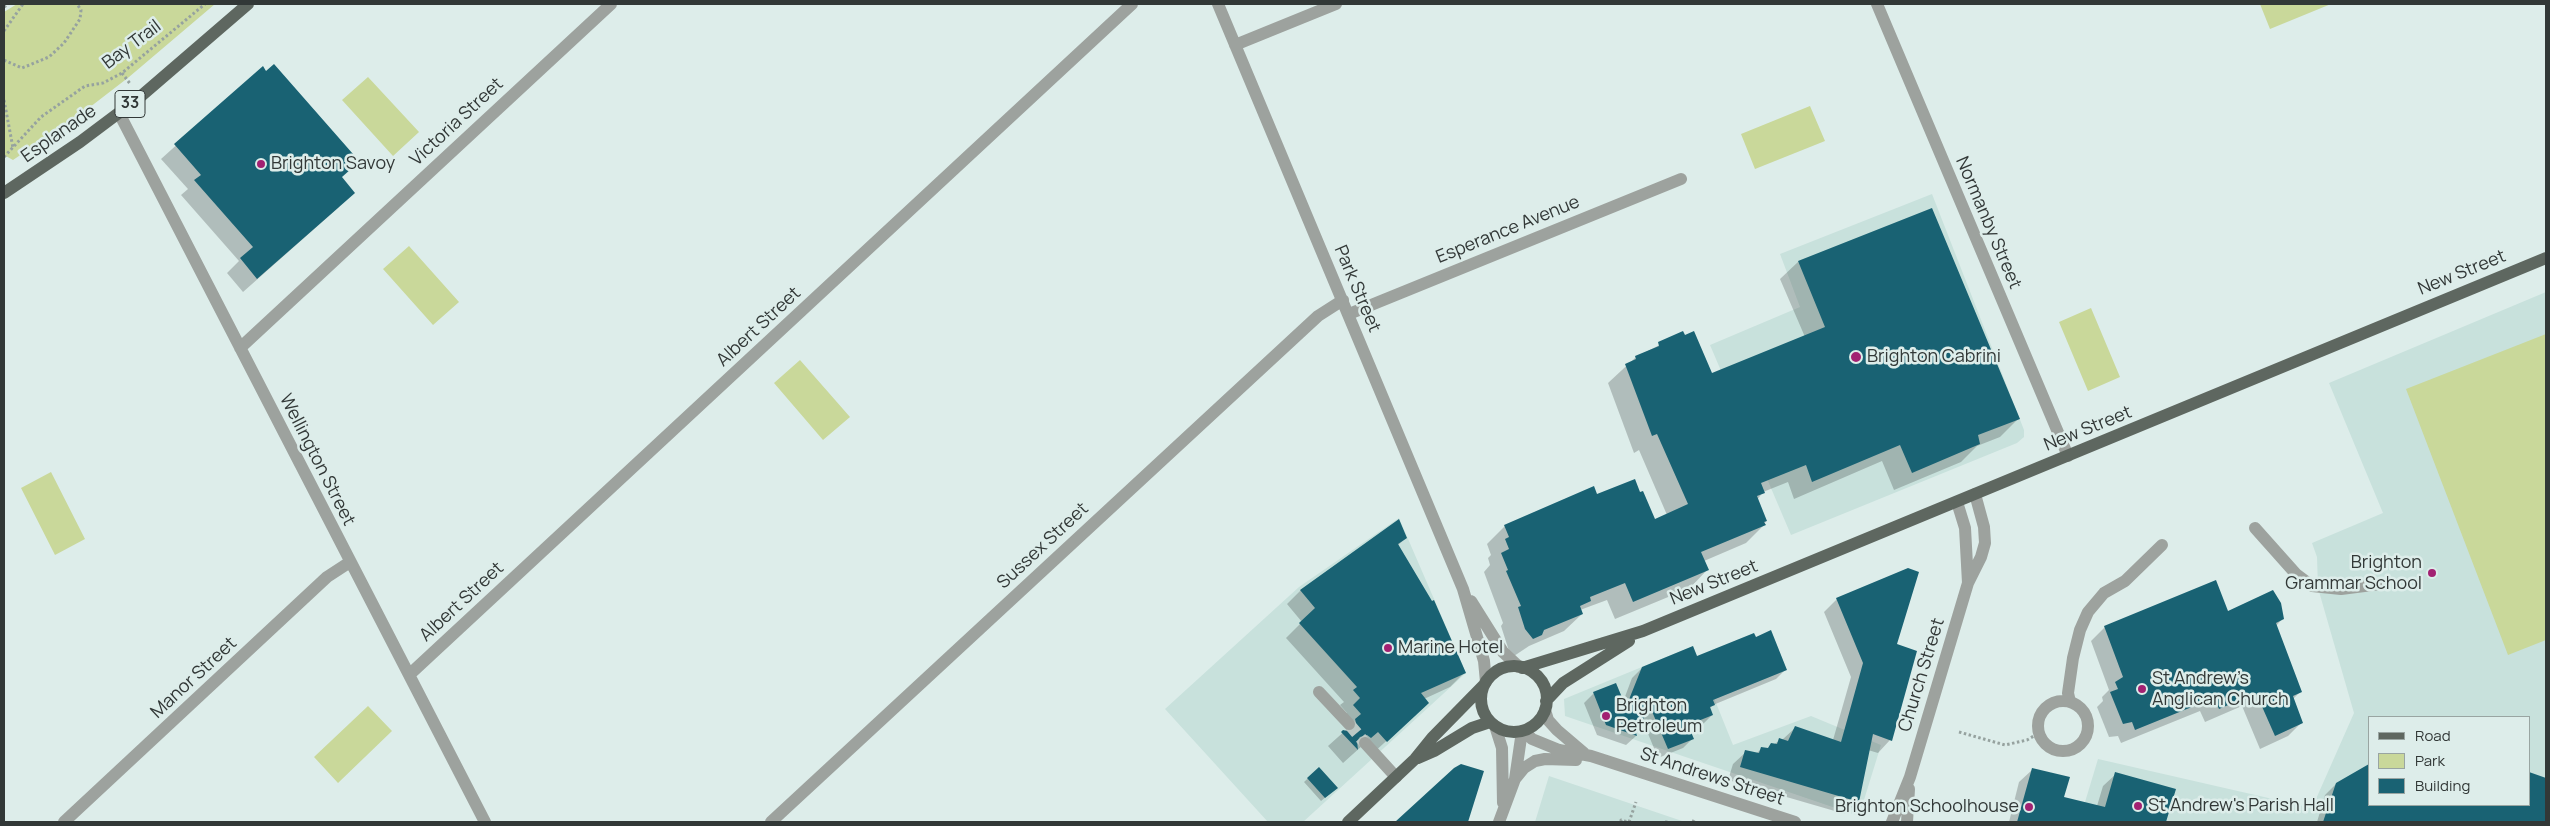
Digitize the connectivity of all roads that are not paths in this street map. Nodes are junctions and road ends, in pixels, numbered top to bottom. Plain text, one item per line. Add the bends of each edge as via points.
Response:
1 (248, 4) edge
2 (611, 4) edge
3 (1132, 4) edge
4 (1218, 4) edge
5 (1336, 4) edge
6 (1877, 4) edge
7 (1235, 45) junction
8 (119, 113) junction
9 (1681, 179) dead end
10 (4, 193) edge
11 (2546, 258) edge
12 (1343, 300) junction
13 (1349, 314) junction
14 (240, 348) junction
15 (2068, 456) junction
16 (1975, 494) junction
17 (1957, 502) junction
18 (2255, 528) dead end
19 (2162, 545) dead end
20 (350, 562) junction
21 (1968, 583) junction
22 (2380, 584) dead end
23 (1463, 589) junction
24 (1643, 631) junction
25 (1520, 668) junction
26 (409, 675) junction
27 (1485, 684) junction
28 (1319, 692) dead end
29 (2070, 702) junction
30 (1546, 706) junction
31 (1349, 724) tunnel mouth
32 (1492, 724) junction
33 (1523, 731) junction
34 (1366, 743) tunnel mouth
35 (1590, 756) junction
36 (1415, 759) junction
37 (1603, 761) junction
38 (1396, 777) junction
39 (1910, 777) junction
40 (1515, 779) junction
41 (1503, 808) junction
42 (64, 822) edge
43 (485, 822) edge
44 (771, 822) edge
45 (1348, 822) edge
46 (1499, 822) edge
47 (1794, 822) edge
48 (1892, 822) edge
49 (1907, 822) edge

1 - 8 main road, Esplanade / 33
2 - 14 street, Victoria Street
3 - 26 street, Albert Street
4 - 7 street, Park Street
5 - 7 street
6 - 15 street, Normanby Street
7 - 12 street, Park Street
8 - 10 main road, Esplanade / 33
8 - 14 street, Wellington Street
9 - 13 street, Esperance Avenue
11 - 15 main road, New Street
12 - 13 street, Park Street
12 - 44 street, Sussex Street via 1318,316
13 - 23 street, Park Street
14 - 20 street, Wellington Street
15 - 16 main road, New Street
16 - 17 main road, New Street
16 - 21 street, Church Street via 1985,543
17 - 21 street, Church Street via 1965,528
17 - 24 main road, New Street
18 - 22 street via 2296,574 2312,586 2341,589
19 - 29 street via 2125,581 2104,593 2088,612 2073,658 2068,693
20 - 26 street, Wellington Street
20 - 42 street, Manor Street via 327,578
21 - 39 street, Church Street
23 - 25 street, Park Street via 1503,652
23 - 27 street, Park Street via 1484,661
24 - 25 main road, New Street
24 - 30 main road, New Street via 1562,683
25 - 27 main road via 1500,670
25 - 30 main road via 1538,678 1544,689
26 - 43 street, Wellington Street
27 - 32 main road via 1482,705
27 - 36 main road
28 - 31 street
29 - 29 street via 2078,706 2087,719 2088,731 2076,748 2059,751 2046,745 2038,724 2044,710 2053,703
30 - 33 main road via 1534,725
30 - 35 street, St Andrews Street via 1548,720
32 - 33 main road via 1510,732
32 - 36 main road via 1472,728
32 - 41 street via 1502,748
33 - 35 street, St Andrews Street via 1548,746
33 - 40 street
34 - 38 street
35 - 37 street, St Andrews Street
36 - 38 main road
37 - 40 street via 1542,759 1526,766
37 - 47 street, St Andrews Street
38 - 45 main road
39 - 48 street, Church Street
39 - 49 street, Church Street
40 - 41 street
41 - 46 street

